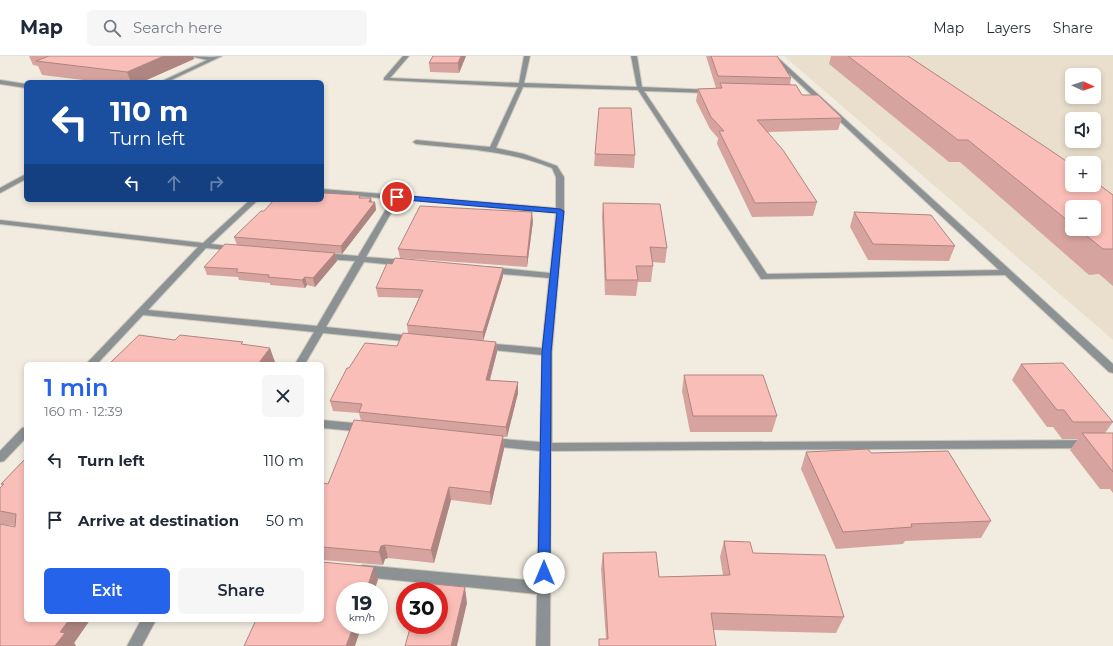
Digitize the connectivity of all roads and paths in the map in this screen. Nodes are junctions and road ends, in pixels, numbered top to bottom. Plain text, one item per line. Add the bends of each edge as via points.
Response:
1 (192, 56) edge
2 (219, 56) edge
3 (406, 56) edge
4 (527, 56) edge
5 (634, 56) edge
6 (773, 56) edge
7 (213, 59) junction
8 (166, 80) edge
9 (0, 82) edge
10 (521, 85) junction
11 (24, 86) edge
12 (640, 89) junction
13 (720, 91) edge
14 (800, 93) edge
15 (816, 94) junction
16 (416, 142) dead end
17 (492, 150) junction
18 (24, 177) edge
19 (0, 191) edge
20 (324, 191) edge
21 (397, 197) junction
22 (252, 202) edge
23 (560, 211) junction
24 (0, 222) edge
25 (204, 246) junction
26 (244, 249) edge
27 (314, 255) edge
28 (361, 259) junction
29 (416, 264) edge
30 (478, 269) edge
31 (1008, 272) junction
32 (555, 276) junction
33 (143, 312) junction
34 (320, 329) junction
35 (422, 340) edge
36 (476, 345) edge
37 (546, 352) junction
38 (93, 362) edge
39 (301, 362) edge
40 (1113, 370) edge
41 (324, 424) edge
42 (376, 430) edge
43 (24, 433) edge
44 (476, 440) edge
45 (1113, 444) edge
46 (545, 447) junction
47 (0, 458) edge
48 (346, 570) edge
49 (544, 588) junction
50 (148, 622) edge
51 (134, 646) edge
52 (543, 646) edge

1 - 7 street
2 - 7 street
3 - 10 street via 386,79
4 - 10 street
5 - 12 street
6 - 15 street
7 - 8 street
9 - 11 street
10 - 12 street
10 - 17 street
12 - 13 street
12 - 31 street via 764,277
14 - 15 street
15 - 31 street via 920,194
16 - 17 street
17 - 23 street via 536,158 555,167 560,177
18 - 19 street
20 - 21 street
21 - 23 street
21 - 28 street
22 - 25 street
23 - 32 street
24 - 25 street
25 - 26 street
25 - 33 street
27 - 28 street
28 - 29 street
28 - 34 street
30 - 32 street
31 - 40 street
32 - 37 street
33 - 34 street
33 - 38 street
34 - 35 street
34 - 39 street
36 - 37 street
37 - 46 street
41 - 42 street
43 - 47 street
44 - 46 street
45 - 46 street
46 - 49 street
48 - 49 street
49 - 52 street
50 - 51 street

